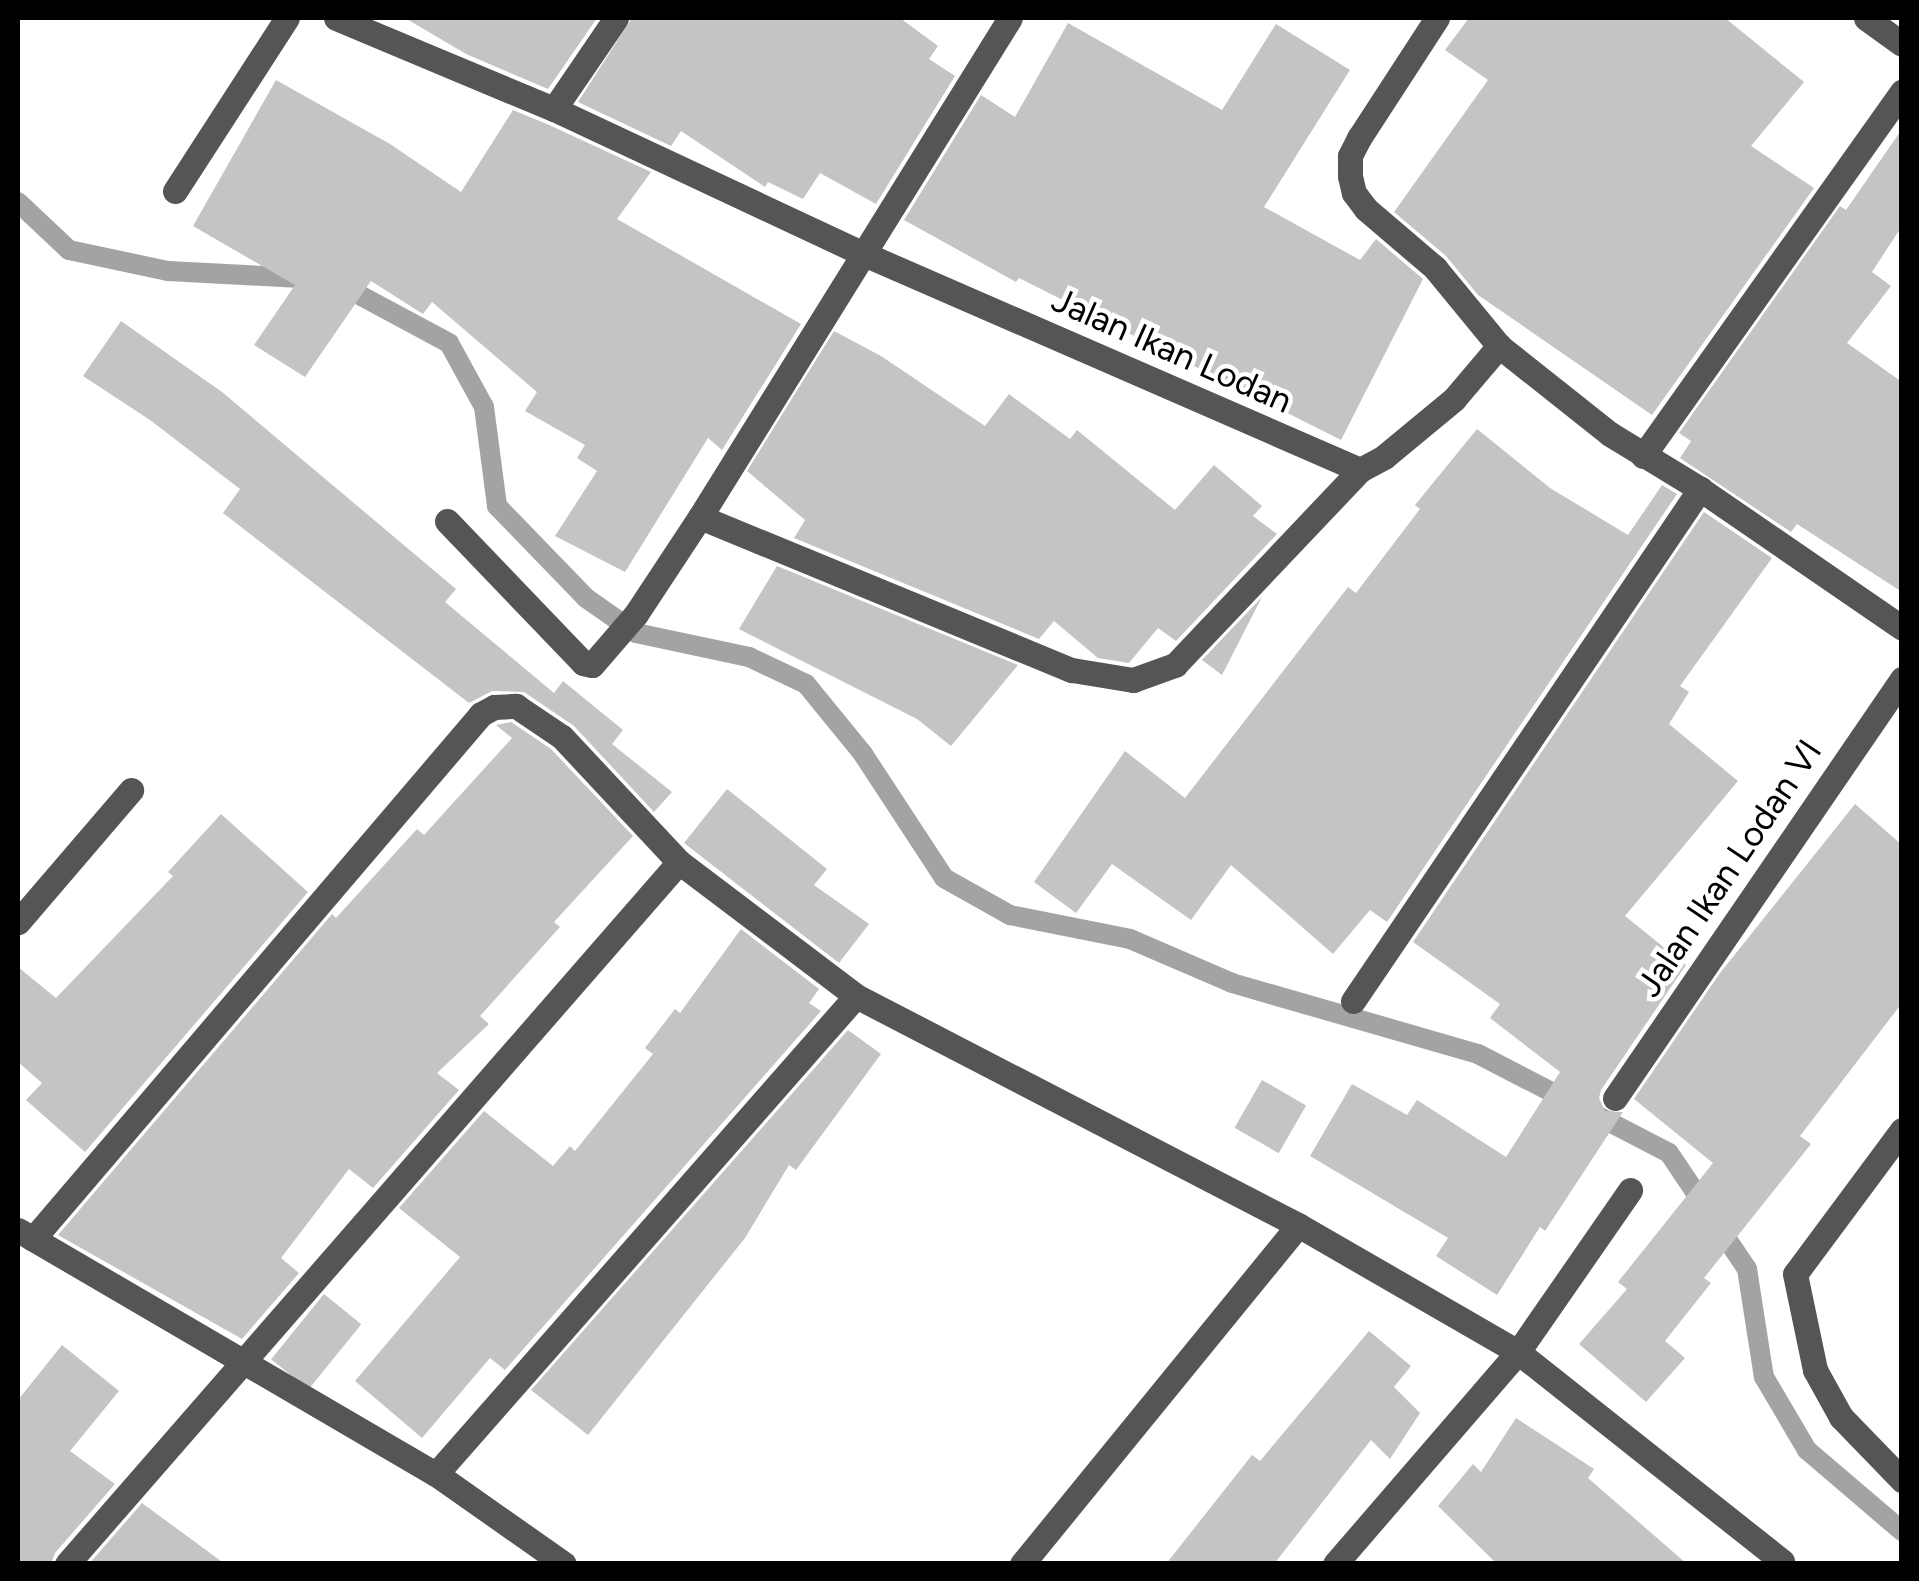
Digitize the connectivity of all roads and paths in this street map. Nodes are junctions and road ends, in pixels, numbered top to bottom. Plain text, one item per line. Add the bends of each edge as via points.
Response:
1 (287, 18) edge
2 (336, 18) edge
3 (616, 18) edge
4 (1010, 18) edge
5 (1437, 18) edge
6 (1866, 18) edge
7 (1902, 44) edge
8 (1902, 92) edge
9 (554, 109) junction
10 (174, 191) dead end
11 (864, 254) junction
12 (1499, 346) junction
13 (1643, 456) junction
14 (1360, 470) junction
15 (1700, 490) junction
16 (700, 517) junction
17 (447, 521) dead end
18 (1902, 628) edge
19 (1902, 678) edge
20 (131, 790) dead end
21 (679, 862) junction
22 (18, 922) edge
23 (856, 996) junction
24 (1353, 1001) dead end
25 (1614, 1098) dead end
26 (1902, 1130) edge
27 (1630, 1190) dead end
28 (1298, 1225) junction
29 (25, 1234) edge
30 (1518, 1352) junction
31 (240, 1361) junction
32 (436, 1474) junction
33 (1902, 1480) edge
34 (1782, 1561) dead end
35 (67, 1564) edge
36 (564, 1564) edge
37 (1022, 1564) edge
38 (1335, 1564) edge

1 - 10 street
2 - 9 street, Jalan Ikan Lodan
3 - 9 street
4 - 11 street
5 - 12 street via 1359,138 1350,176 1366,209 1436,268
6 - 7 street
8 - 13 street
9 - 11 street, Jalan Ikan Lodan
11 - 14 street, Jalan Ikan Lodan
11 - 16 street
12 - 13 street
12 - 14 street via 1454,399
13 - 15 street
14 - 16 street via 1174,664 1133,680 1072,670
15 - 18 street
15 - 24 street
16 - 17 street via 636,614 592,666
19 - 25 street, Jalan Ikan Lodan VI
20 - 22 street
21 - 23 street
21 - 29 street via 543,722 516,706 480,714
21 - 31 street
23 - 28 street
23 - 32 street
26 - 33 street via 1795,1274 1815,1370 1841,1417
27 - 30 street
28 - 30 street
28 - 37 street
29 - 31 street
30 - 34 street
30 - 38 street
31 - 32 street
31 - 35 street
32 - 36 street

